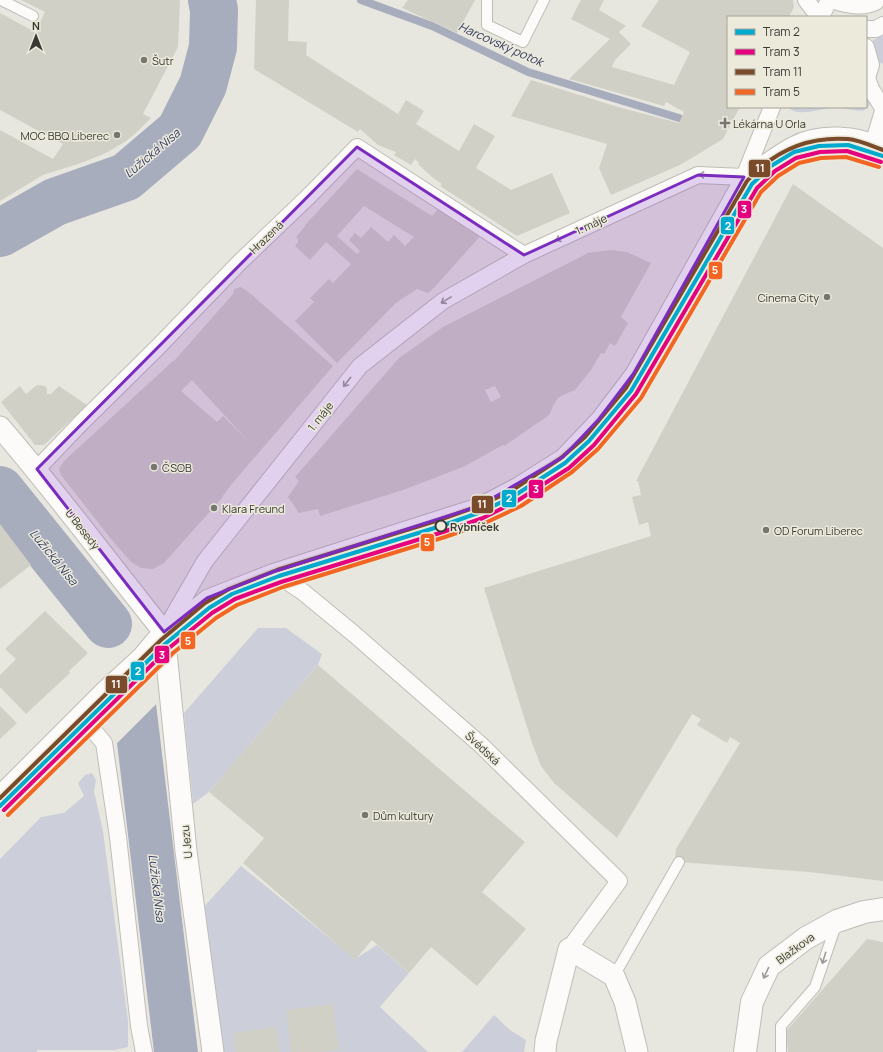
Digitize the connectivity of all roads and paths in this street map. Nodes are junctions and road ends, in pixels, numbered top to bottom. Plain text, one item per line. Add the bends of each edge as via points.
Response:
1 (1, 0) edge
2 (487, 0) edge
3 (544, 0) edge
4 (806, 0) edge
5 (829, 0) edge
6 (840, 0) edge
7 (874, 0) edge
8 (33, 16) dead end
9 (819, 16) edge
10 (821, 16) edge
11 (883, 25) edge
12 (867, 29) edge
13 (867, 51) edge
14 (867, 78) edge
15 (867, 78) edge
16 (772, 108) edge
17 (883, 108) edge
18 (883, 112) edge
19 (878, 144) edge
20 (744, 177) junction
21 (524, 254) junction
22 (0, 427) edge
23 (37, 469) junction
24 (274, 572) junction
25 (164, 632) junction
26 (81, 716) junction
27 (0, 797) edge
28 (679, 862) dead end
29 (883, 909) edge
30 (837, 921) junction
31 (569, 949) junction
32 (614, 976) junction
33 (144, 1052) edge
34 (213, 1052) edge
35 (545, 1052) edge
36 (637, 1052) edge
37 (745, 1052) edge
38 (781, 1052) edge

1 - 8 lane
2 - 3 lane via 487,25 523,42
4 - 9 street
5 - 10 street
6 - 7 street via 867,3
11 - 12 street
13 - 15 street via 871,65
14 - 17 street
16 - 20 street
18 - 19 street
19 - 20 street via 850,136 811,138 793,144
20 -> 21 street, 1. máje via 698,175
20 - 24 street via 634,373 599,419 563,457 479,506
21 - 23 street, Hrazená via 357,147
21 -> 25 street, 1. máje via 443,301 360,366 205,561
22 - 23 street, U Besedy
23 - 25 street, U Besedy
24 - 25 street via 207,598
24 - 31 street, Švédská via 354,634 481,745 619,881
25 - 26 street, 1. máje via 142,658
25 - 34 street, U Jezu via 186,851
26 - 27 street, 1. máje
26 - 33 street via 104,742
28 - 32 lane
29 - 30 street, Blažkova
30 -> 37 street, Blažkova via 806,938 769,966 752,1002
30 -> 38 lane via 815,987 781,1026
31 - 32 street
31 - 35 street, Švédská
32 - 36 street via 625,1002

